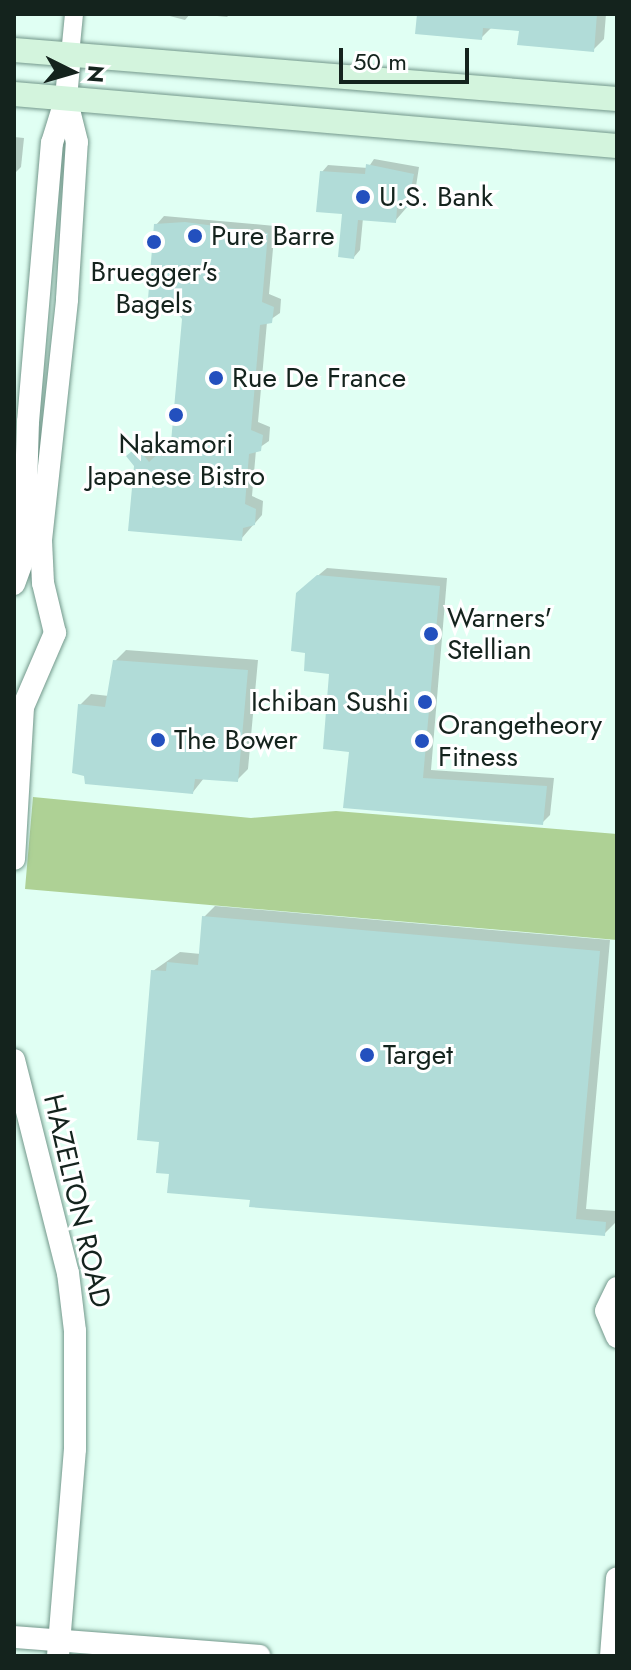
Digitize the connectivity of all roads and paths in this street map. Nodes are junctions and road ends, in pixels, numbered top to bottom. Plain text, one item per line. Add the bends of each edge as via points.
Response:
1 (74, 14) edge
2 (14, 50) edge
3 (70, 55) junction
4 (14, 94) edge
5 (66, 98) junction
6 (617, 99) edge
7 (617, 146) edge
8 (14, 584) edge
9 (14, 594) edge
10 (48, 605) junction
11 (40, 667) junction
12 (14, 672) edge
13 (14, 859) edge
14 (14, 1060) edge
15 (617, 1288) edge
16 (616, 1341) edge
17 (617, 1578) edge
18 (14, 1637) edge
19 (58, 1649) edge
20 (259, 1656) edge
21 (611, 1656) edge

1 - 3 street
2 - 3 main road
3 - 5 street
3 - 6 main road
4 - 5 main road
5 - 7 main road
5 - 8 street via 52,143 27,437 24,556
5 - 10 street via 77,142 67,299 41,540
9 - 10 street via 39,597
10 - 11 street via 55,633
11 - 12 street
11 - 13 street via 23,707
14 - 19 street, HAZELTON ROAD via 68,1273 75,1331 76,1434
15 - 16 street via 606,1311
17 - 21 street
18 - 19 street
19 - 20 street

